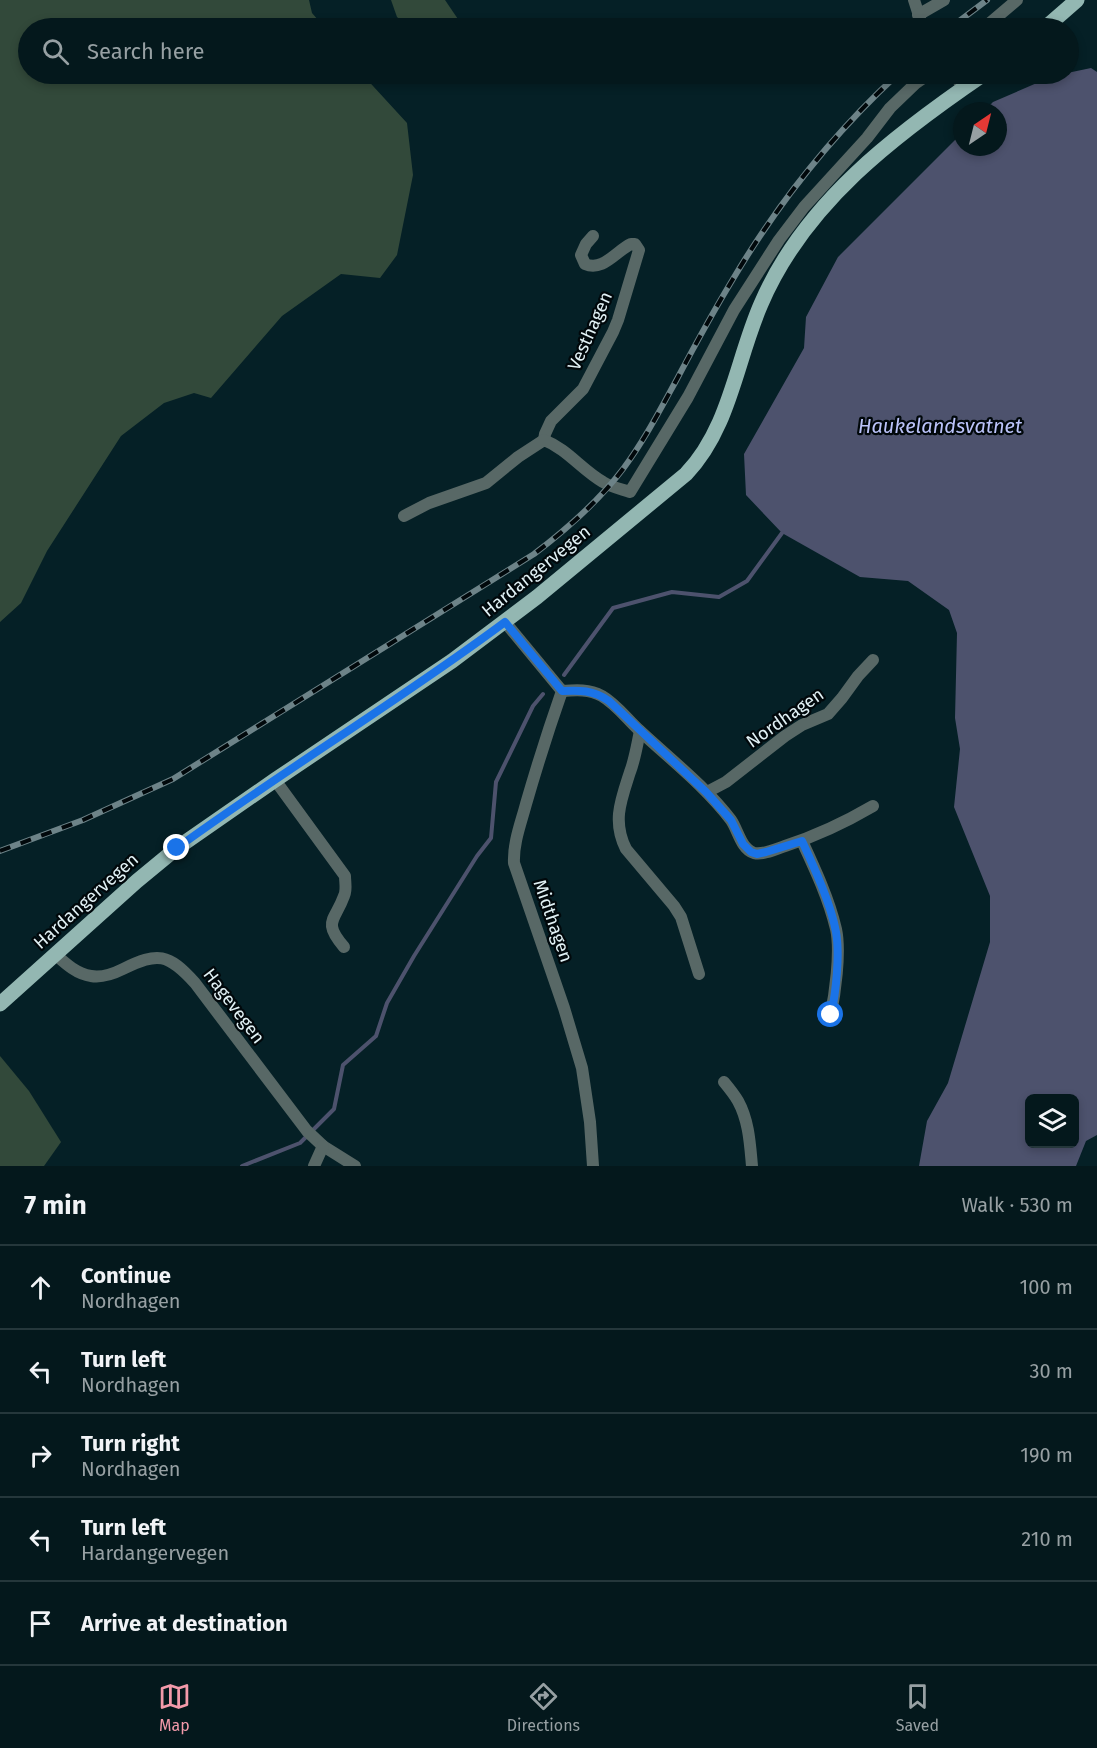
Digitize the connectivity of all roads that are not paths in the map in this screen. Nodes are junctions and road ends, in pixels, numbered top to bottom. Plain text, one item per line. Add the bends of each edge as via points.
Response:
1 (914, 0) edge
2 (944, 0) edge
3 (1017, 0) edge
4 (1077, 0) edge
5 (918, 15) junction
6 (919, 18) edge
7 (996, 18) edge
8 (1056, 18) edge
9 (915, 84) edge
10 (961, 84) edge
11 (969, 84) edge
12 (964, 87) junction
13 (593, 236) dead end
14 (544, 440) junction
15 (404, 516) dead end
16 (505, 622) junction
17 (873, 660) dead end
18 (562, 691) junction
19 (640, 731) junction
20 (275, 780) junction
21 (706, 792) junction
22 (873, 806) dead end
23 (802, 841) junction
24 (344, 947) dead end
25 (56, 955) junction
26 (699, 974) dead end
27 (0, 1004) edge
28 (830, 1018) dead end
29 (724, 1082) dead end
30 (315, 1138) junction
31 (314, 1166) edge
32 (355, 1166) edge
33 (593, 1166) edge
34 (753, 1166) edge

1 - 5 street
2 - 5 street
3 - 7 street
4 - 8 main road
5 - 6 street
9 - 14 street via 890,108 779,240 734,310 688,397 630,492 600,481 561,448
10 - 12 street
11 - 12 main road, Hardangervegen
12 - 16 main road, Hardangervegen via 870,160 819,212 789,251 758,309 724,412 696,464
13 - 14 street, Vesthagen via 581,255 590,266 603,263 630,244 639,250 613,332 583,389 551,421
14 - 15 street, Vesthagen via 486,483
16 - 18 street
16 - 20 main road, Hardangervegen
17 - 21 street, Nordhagen via 828,714 794,731 726,782
18 - 19 street via 600,695
18 - 33 street, Midthagen via 513,853 582,1068
19 - 21 street
19 - 26 street via 619,809 621,838 681,917
20 - 24 street via 345,876 346,893 331,927
20 - 25 main road, Hardangervegen via 160,861
21 - 23 street via 731,820 751,852 757,854
22 - 23 street
23 - 28 street via 836,929 836,974
25 - 27 main road, Hardangervegen
25 - 30 street, Hagevegen via 73,969 91,976 110,975 156,957 183,969
29 - 34 street via 744,1115
30 - 31 street
30 - 32 street, Hagevegen

